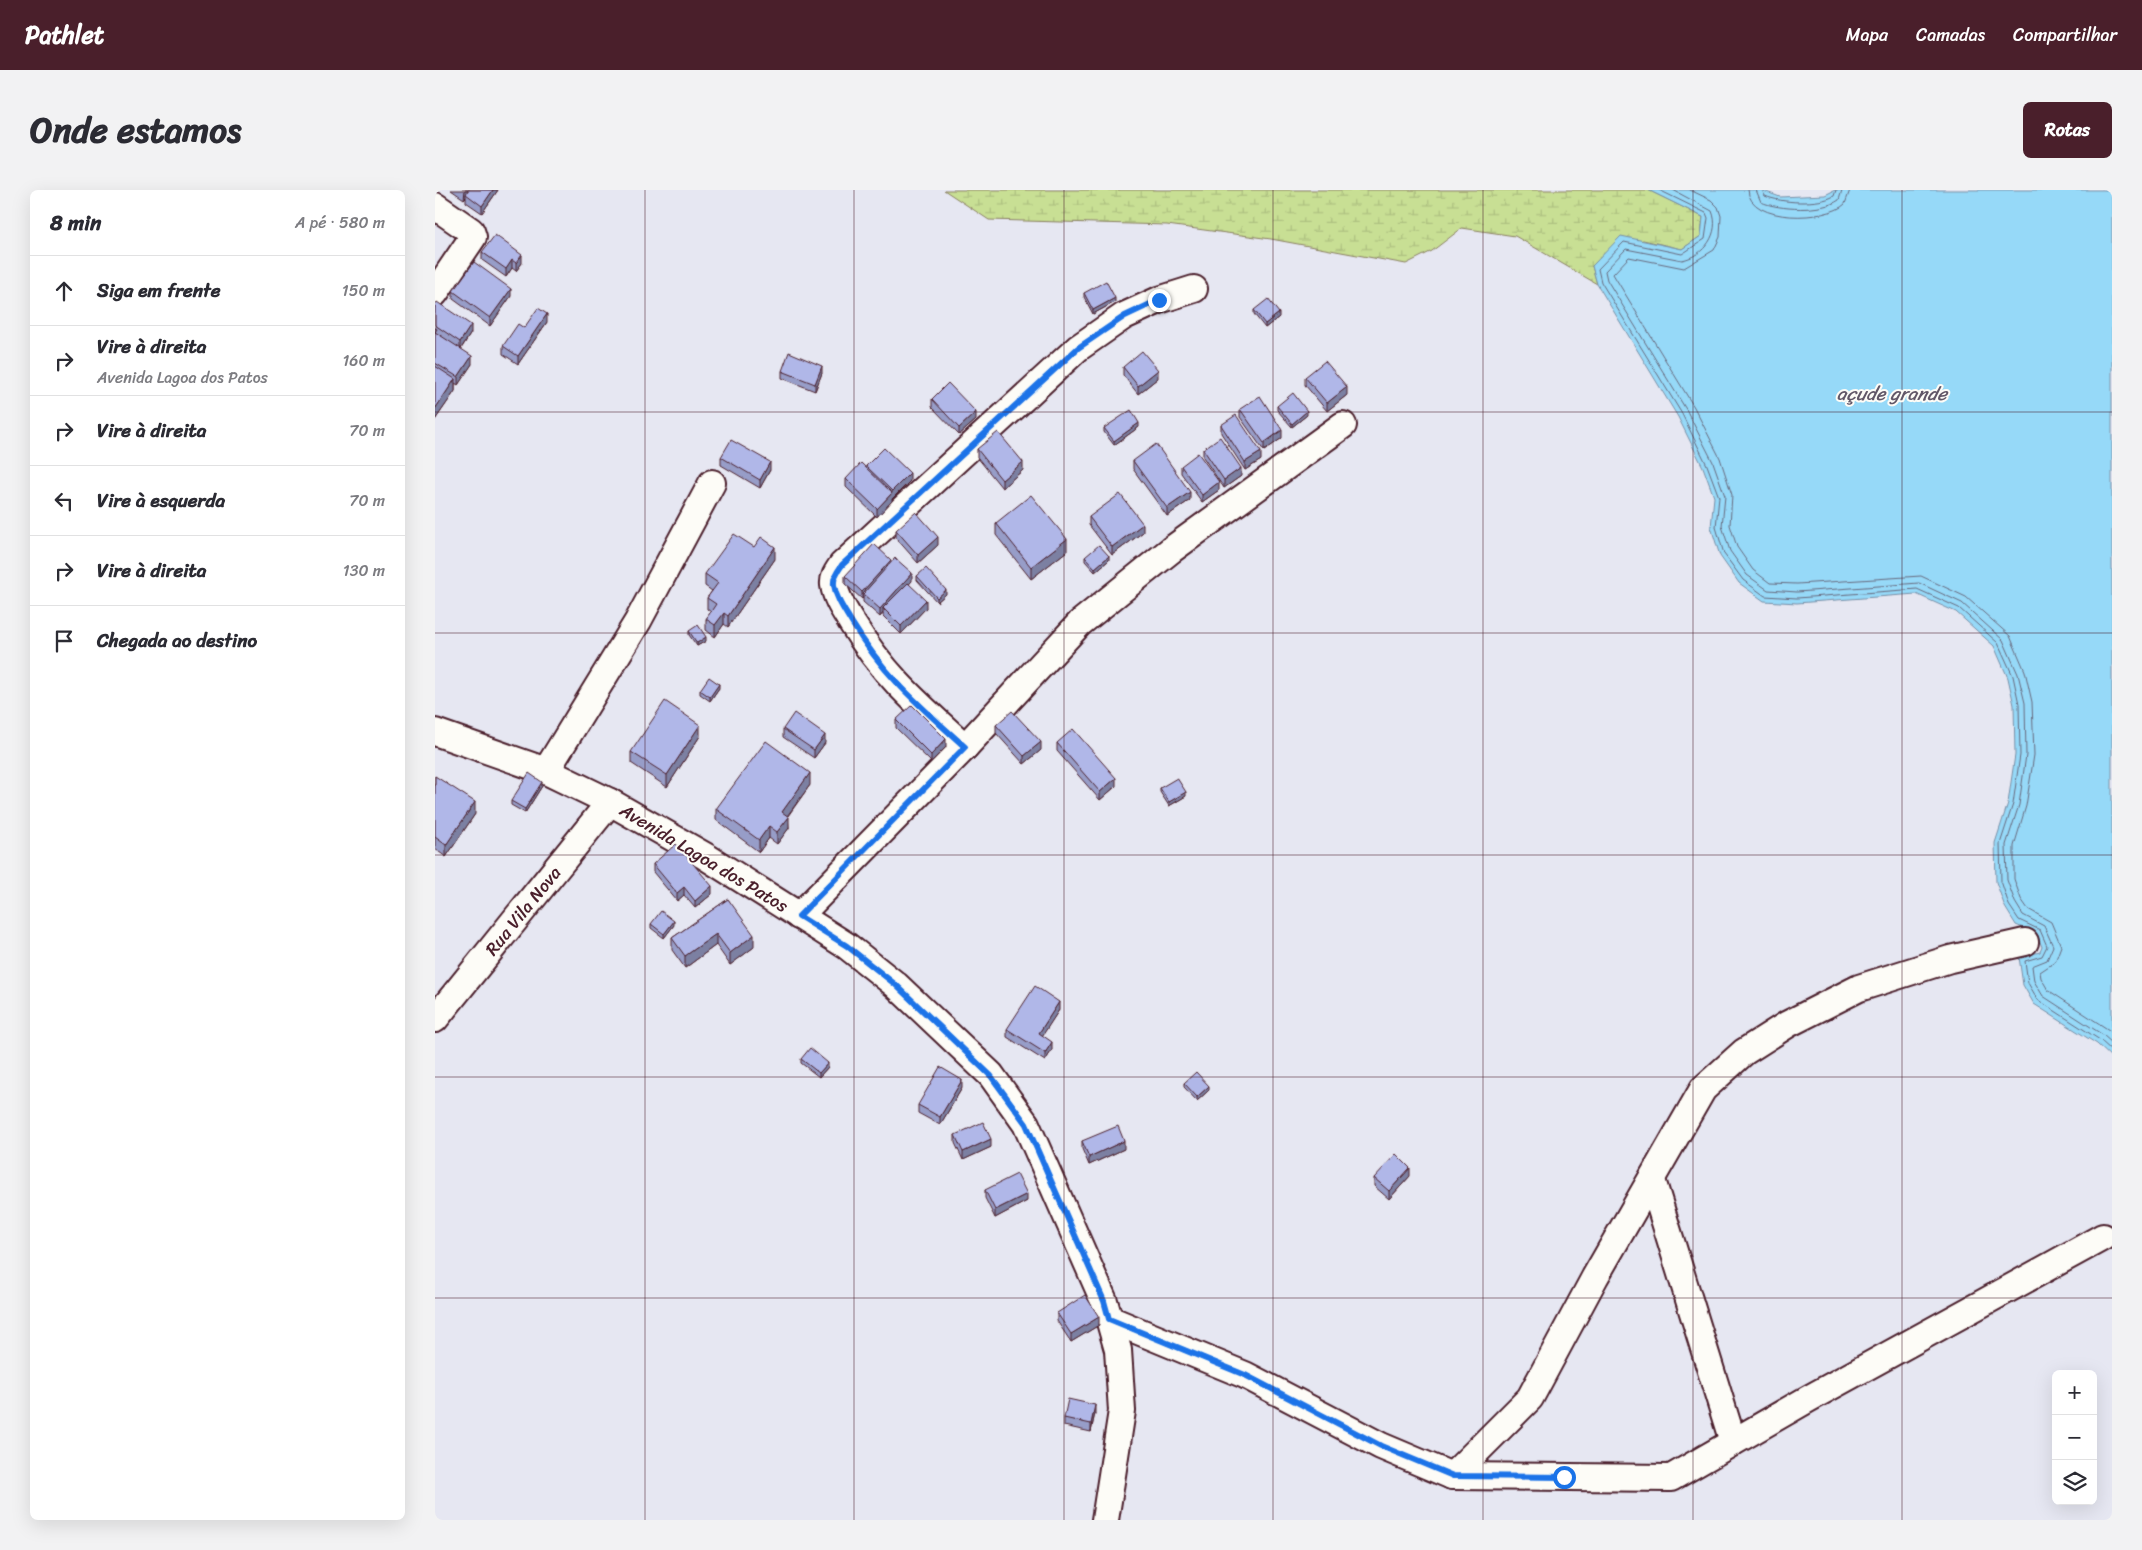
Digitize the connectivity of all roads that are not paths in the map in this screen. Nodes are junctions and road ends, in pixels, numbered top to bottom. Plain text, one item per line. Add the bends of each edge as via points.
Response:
1 (435, 206) edge
2 (1194, 289) dead end
3 (435, 293) edge
4 (1343, 425) dead end
5 (712, 483) dead end
6 (435, 732) edge
7 (965, 747) junction
8 (546, 771) junction
9 (610, 802) junction
10 (799, 916) junction
11 (2025, 942) dead end
12 (435, 1019) edge
13 (1652, 1180) junction
14 (2103, 1237) dead end
15 (1109, 1319) junction
16 (1733, 1442) junction
17 (1453, 1476) junction
18 (1105, 1520) edge

1 - 3 street via 471,231 473,237
2 - 7 street via 1159,300 1125,316 1078,348 836,574 834,584 838,598 879,663 901,689
4 - 7 street via 1171,550 1079,623
5 - 8 street via 638,621
6 - 8 street, Avenida Lagoa dos Patos
7 - 10 street
8 - 9 street, Avenida Lagoa dos Patos
9 - 10 street, Avenida Lagoa dos Patos via 705,856
9 - 12 street, Rua Vila Nova
10 - 15 street, Avenida Lagoa dos Patos via 847,946 896,985 991,1076 1026,1124
11 - 13 street via 1950,959 1859,988 1788,1024 1744,1052 1703,1089
13 - 16 street
13 - 17 street via 1530,1398
14 - 16 street
15 - 17 street via 1245,1375 1381,1446
15 - 18 street, Avenida Lagoa dos Patos via 1119,1350 1123,1411
16 - 17 street via 1671,1478

